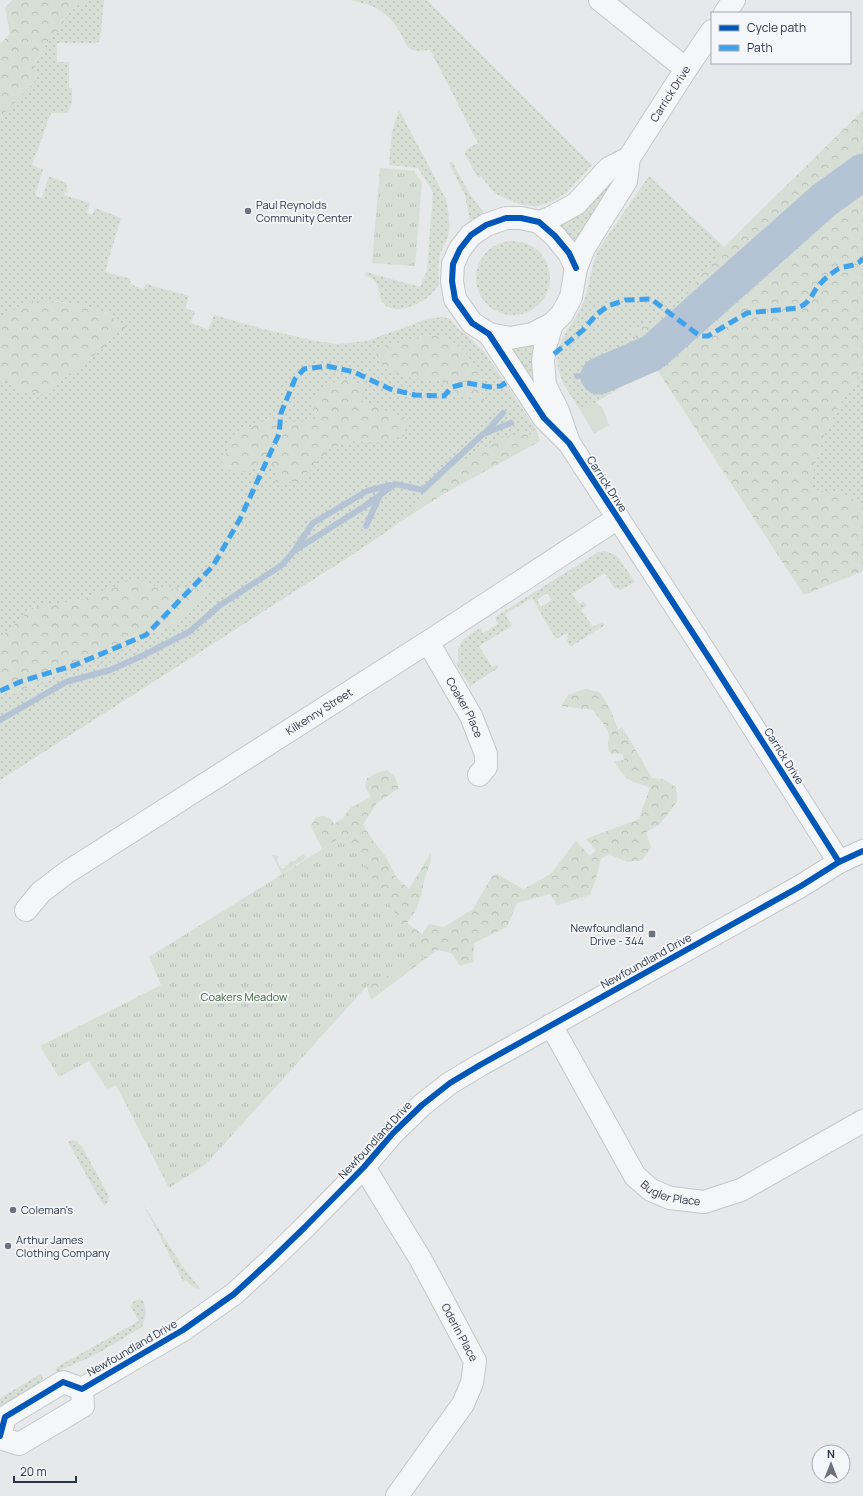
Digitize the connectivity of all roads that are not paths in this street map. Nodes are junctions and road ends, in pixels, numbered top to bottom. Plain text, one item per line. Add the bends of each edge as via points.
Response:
1 (600, 0) edge
2 (734, 0) edge
3 (726, 12) edge
4 (711, 32) edge
5 (686, 69) junction
6 (629, 158) junction
7 (539, 222) junction
8 (576, 268) junction
9 (552, 324) junction
10 (490, 334) junction
11 (569, 443) junction
12 (618, 518) junction
13 (428, 642) junction
14 (479, 775) dead end
15 (863, 851) edge
16 (840, 862) junction
17 (26, 910) dead end
18 (551, 1025) junction
19 (863, 1121) edge
20 (364, 1167) junction
21 (82, 1389) junction
22 (0, 1437) edge
23 (398, 1496) edge

1 - 5 street
2 - 3 street
4 - 5 street, Carrick Drive
5 - 6 street, Carrick Drive
6 - 7 street via 609,168 576,204
6 - 8 street, Carrick Drive via 626,181 584,248
7 - 8 street, Carrick Drive via 569,253
7 - 10 street, Carrick Drive via 506,218 486,225 471,235 453,264 452,281 456,299 472,323
8 - 9 street, Carrick Drive via 571,296 562,314
9 - 10 street, Carrick Drive via 532,334 510,338
9 - 11 street, Carrick Drive via 543,361 545,385 558,411
10 - 11 street, Carrick Drive via 544,418
11 - 12 street, Carrick Drive
12 - 13 street, Kilkenny Street
12 - 16 street, Carrick Drive
13 - 14 street, Coaker Place via 471,716 480,737 486,754 486,767
13 - 17 street, Kilkenny Street via 66,873 41,892
15 - 16 street, Newfoundland Drive
16 - 18 street, Newfoundland Drive
18 - 19 street, Bugler Place via 635,1176 651,1190 670,1198 704,1202 741,1190
18 - 20 street, Newfoundland Drive via 450,1083 393,1133
20 - 21 street, Newfoundland Drive via 234,1294 183,1330
20 - 23 street, Oderin Place via 421,1260 475,1361 472,1383 463,1404
21 - 22 street, Newfoundland Drive via 63,1382 5,1417
21 - 22 street, Newfoundland Drive via 83,1406 19,1444

